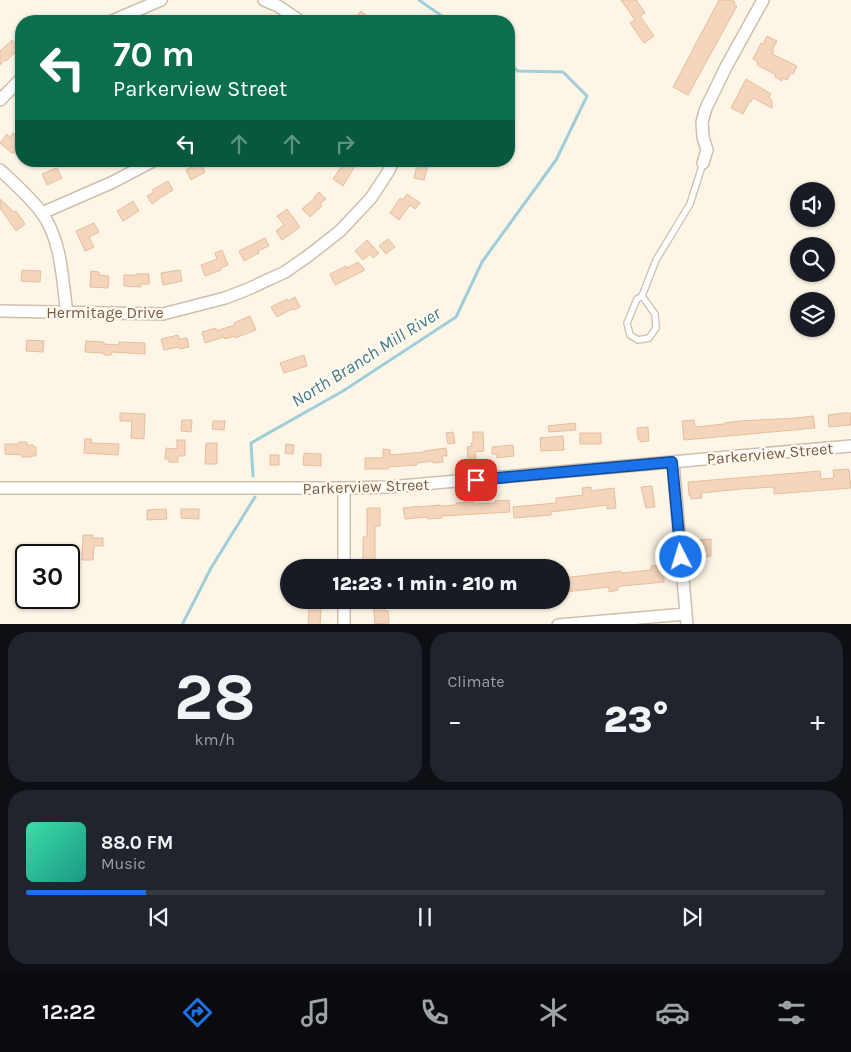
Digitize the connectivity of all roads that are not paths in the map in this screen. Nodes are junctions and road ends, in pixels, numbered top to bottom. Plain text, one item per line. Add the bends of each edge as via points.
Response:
1 (161, 0) edge
2 (264, 0) edge
3 (764, 0) edge
4 (126, 15) edge
5 (291, 15) edge
6 (15, 85) edge
7 (0, 100) edge
8 (704, 163) joint
9 (142, 167) edge
10 (391, 167) edge
11 (0, 170) edge
12 (42, 213) junction
13 (642, 296) junction
14 (0, 311) edge
15 (67, 313) junction
16 (851, 446) edge
17 (672, 462) junction
18 (0, 488) edge
19 (344, 488) junction
20 (344, 559) edge
21 (344, 609) edge
22 (686, 619) edge
23 (344, 624) edge
24 (558, 624) edge

1 - 4 street
2 - 5 street
3 - 8 street via 706,108 702,122 707,150
6 - 7 street
8 - 13 lane via 690,204 656,260
9 - 12 street
10 - 15 street, Hermitage Drive via 371,198 340,231 285,272 246,290 162,314
11 - 12 street
12 - 15 street via 55,238
13 - 13 lane via 655,314 656,328 649,338 638,340 630,335 627,323 637,299
14 - 15 street, Hermitage Drive
16 - 17 street, Parkerview Street
17 - 19 street, Parkerview Street via 414,486
17 - 22 street
18 - 19 street, Parkerview Street
19 - 20 street
21 - 23 street
22 - 24 street

